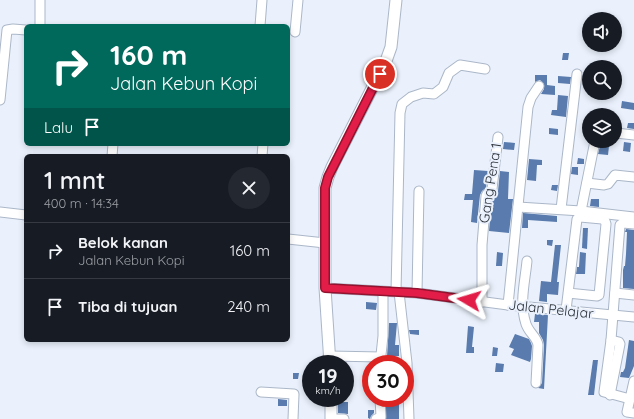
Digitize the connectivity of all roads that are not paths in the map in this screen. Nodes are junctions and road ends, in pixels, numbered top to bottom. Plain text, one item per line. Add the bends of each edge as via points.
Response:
1 (40, 0) edge
2 (262, 0) edge
3 (298, 0) edge
4 (396, 0) edge
5 (40, 24) edge
6 (260, 24) edge
7 (24, 30) edge
8 (295, 32) dead end
9 (486, 69) dead end
10 (578, 74) dead end
11 (539, 86) dead end
12 (0, 100) edge
13 (622, 134) edge
14 (634, 135) edge
15 (498, 137) dead end
16 (594, 148) edge
17 (634, 177) edge
18 (587, 183) junction
19 (419, 191) dead end
20 (518, 207) junction
21 (561, 209) junction
22 (581, 211) junction
23 (0, 212) edge
24 (24, 215) edge
25 (634, 217) edge
26 (634, 224) edge
27 (290, 239) edge
28 (325, 243) junction
29 (527, 261) dead end
30 (325, 288) junction
31 (383, 292) junction
32 (397, 292) junction
33 (417, 293) junction
34 (568, 293) junction
35 (614, 293) junction
36 (634, 295) edge
37 (482, 302) junction
38 (508, 305) junction
39 (522, 306) junction
40 (566, 310) junction
41 (612, 315) junction
42 (634, 317) edge
43 (330, 355) edge
44 (381, 355) edge
45 (634, 381) edge
46 (536, 383) dead end
47 (261, 392) dead end
48 (630, 400) junction
49 (331, 407) edge
50 (380, 407) edge
51 (629, 415) edge
52 (293, 419) edge
53 (331, 419) edge
54 (344, 419) edge
55 (376, 419) edge
56 (409, 419) edge

1 - 5 street
2 - 6 street
3 - 8 street
4 - 28 main road via 391,47 386,61 328,177 325,188
7 - 12 street via 7,30
9 - 32 street via 460,65 450,72 443,87 434,94 411,97 402,104 398,149
10 - 21 street
11 - 20 street via 528,107
13 - 14 street
15 - 37 street, Gang Pena 1 via 492,189 486,196 482,245
16 - 18 street
17 - 18 street via 615,175 608,184
18 - 22 street
19 - 33 street
20 - 21 street
20 - 38 street
21 - 22 street
22 - 25 street
23 - 24 street
26 - 35 street via 620,225
27 - 28 street
28 - 30 main road
29 - 39 street
30 - 31 street, Jalan Pelajar
30 - 43 main road
31 - 32 street, Jalan Pelajar
31 - 44 street
32 - 33 street, Jalan Pelajar
32 - 56 street via 407,363
33 - 37 street, Jalan Pelajar
34 - 34 street via 599,295 606,224 602,219 580,217 577,220
34 - 40 street
35 - 36 street
35 - 41 street
37 - 38 street, Jalan Pelajar
38 - 39 street, Jalan Pelajar
39 - 40 street, Jalan Pelajar
39 - 46 street via 526,324 538,345
40 - 41 street, Jalan Pelajar
41 - 42 street, Jalan Pelajar
41 - 48 street via 611,340 620,344 607,393
45 - 48 street
47 - 52 street via 294,394
48 - 51 street
49 - 53 main road
50 - 55 street via 381,417
53 - 54 street

